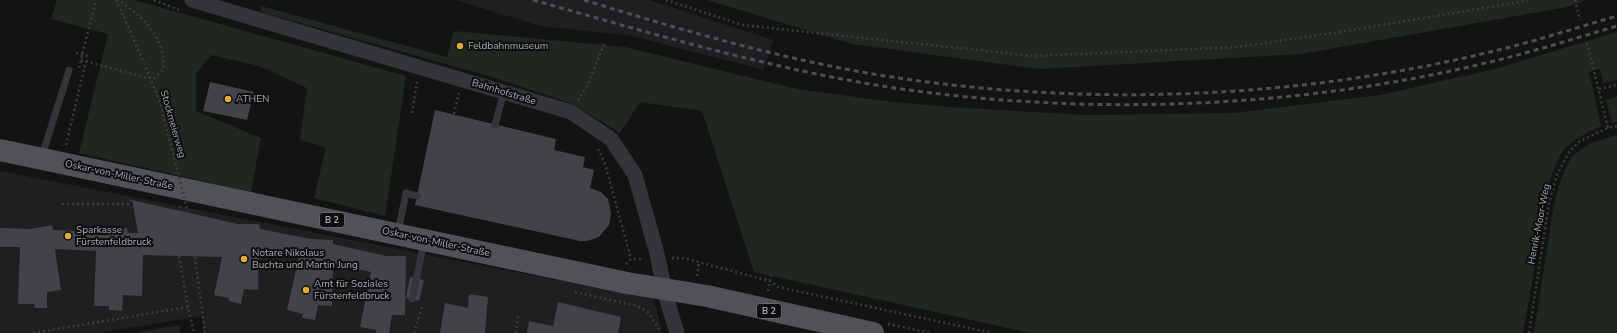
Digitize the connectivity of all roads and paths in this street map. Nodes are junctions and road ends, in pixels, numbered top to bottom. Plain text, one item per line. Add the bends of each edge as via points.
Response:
1 (96, 0) edge
2 (116, 0) edge
3 (154, 0) edge
4 (666, 0) edge
5 (1530, 0) edge
6 (1574, 0) edge
7 (188, 6) edge
8 (1580, 20) dead end
9 (1587, 43) dead end
10 (604, 44) dead end
11 (76, 53) dead end
12 (83, 54) junction
13 (88, 56) dead end
14 (81, 60) junction
15 (86, 61) junction
16 (68, 70) dead end
17 (78, 72) dead end
18 (424, 83) dead end
19 (1617, 85) edge
20 (1599, 89) junction
21 (452, 91) dead end
22 (504, 91) junction
23 (459, 93) junction
24 (466, 95) dead end
25 (570, 112) junction
26 (412, 113) dead end
27 (454, 114) dead end
28 (495, 124) dead end
29 (1617, 126) edge
30 (1608, 128) junction
31 (597, 146) dead end
32 (0, 150) edge
33 (64, 150) dead end
34 (42, 158) junction
35 (135, 191) dead end
36 (417, 196) dead end
37 (62, 204) dead end
38 (181, 210) dead end
39 (188, 212) dead end
40 (190, 217) dead end
41 (398, 234) junction
42 (425, 240) junction
43 (179, 256) dead end
44 (195, 257) dead end
45 (658, 258) junction
46 (631, 259) dead end
47 (664, 290) junction
48 (424, 297) dead end
49 (412, 299) dead end
50 (188, 307) junction
51 (518, 316) dead end
52 (32, 333) edge
53 (194, 333) edge
54 (205, 333) edge
55 (414, 333) edge
56 (516, 333) edge
57 (677, 333) edge
58 (873, 333) edge
59 (992, 333) edge
60 (1529, 333) edge

1 - 12 path
2 - 15 path via 136,12 151,28 163,54 163,70 155,78 144,77
2 - 39 path, Stockmeierweg, bridge via 159,99
3 - 7 path
4 - 5 path via 742,25 1033,56 1239,47
6 - 8 path
7 - 22 street, Bahnhofstraße
9 - 20 path
10 - 25 path via 588,84
11 - 12 path
12 - 13 path
12 - 14 path
14 - 15 path
14 - 17 path
15 - 33 path
16 - 34 lane
18 - 26 path via 417,81
19 - 20 path
20 - 30 path
21 - 23 path
22 - 25 street, Bahnhofstraße
22 - 28 lane
23 - 24 path
23 - 27 path
25 - 45 street, Bahnhofstraße via 611,139 635,175
29 - 30 path, Henrik-Moor-Weg
30 - 60 path, Henrik-Moor-Weg via 1580,142 1569,152 1557,175 1550,203
31 - 46 path via 605,164
32 - 34 main road, Oskar-von-Miller-Straße / B 2
34 - 41 main road, Oskar-von-Miller-Straße / B 2
35 - 37 path via 128,204
36 - 41 lane via 406,193
38 - 40 path via 183,216
41 - 42 main road, Oskar-von-Miller-Straße / B 2
42 - 47 main road, Oskar-von-Miller-Straße / B 2
42 - 49 lane
43 - 50 path
44 - 54 path
45 - 47 street, Bahnhofstraße
45 - 59 path via 683,258 770,281 778,287
47 - 57 street, Bahnhofstraße
47 - 58 main road, Oskar-von-Miller-Straße / B 2 via 707,296
48 - 55 path
50 - 52 path
50 - 53 path
51 - 56 path

